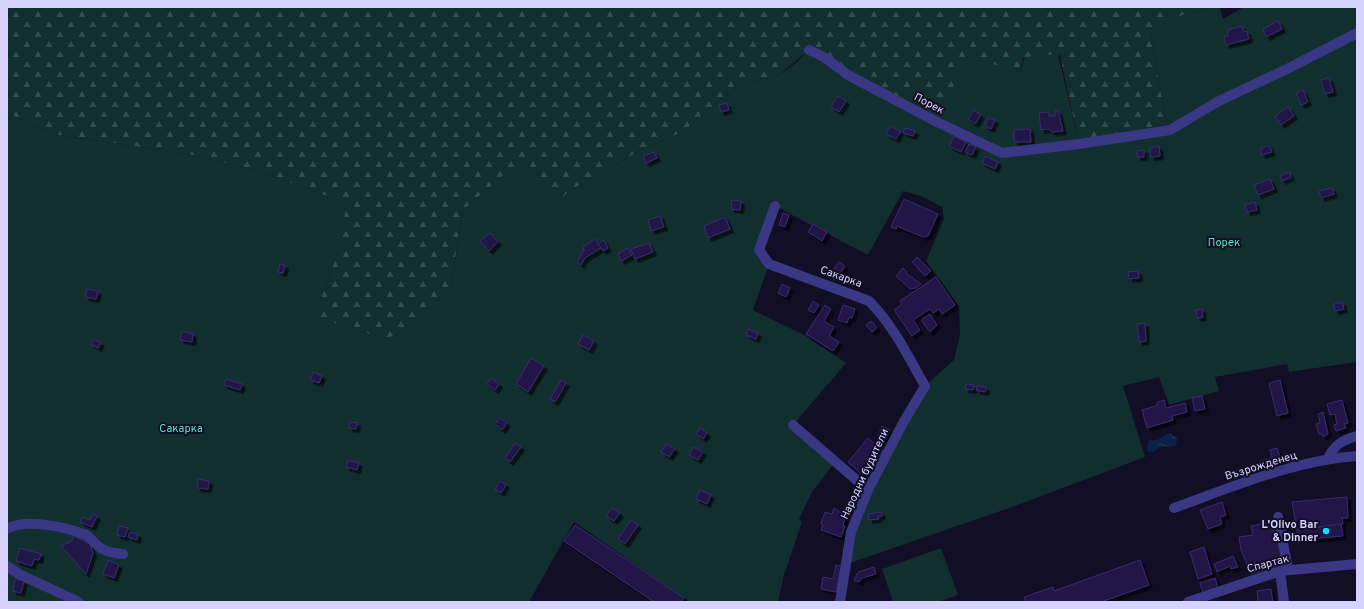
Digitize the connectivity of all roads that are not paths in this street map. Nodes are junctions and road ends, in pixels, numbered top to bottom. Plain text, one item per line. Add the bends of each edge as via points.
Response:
1 (1357, 33) edge
2 (809, 50) dead end
3 (775, 206) dead end
4 (925, 386) joint
5 (793, 425) dead end
6 (1357, 436) edge
7 (1357, 456) edge
8 (1328, 458) junction
9 (868, 490) junction
10 (1174, 508) dead end
11 (1278, 518) dead end
12 (7, 529) edge
13 (123, 554) dead end
14 (1357, 564) edge
15 (7, 566) edge
16 (1284, 570) junction
17 (79, 602) edge
18 (840, 602) edge
19 (1188, 602) edge
20 (1284, 602) edge

1 - 2 street, Порек via 1219,101 1170,130 1002,153 928,118 848,75 824,57
3 - 4 street, Сакарка via 759,250 769,264 869,301 893,330
4 - 9 street, Народни будители
5 - 9 street
6 - 8 street via 1342,440 1332,449
7 - 8 street, Възрожденец
8 - 10 street, Възрожденец via 1243,483
9 - 18 street, Народни будители via 851,532
11 - 16 street
12 - 13 street via 19,524 54,527 88,535 98,546 109,552
14 - 16 street, Спартак
15 - 17 street
16 - 19 street, Спартак
16 - 20 street

